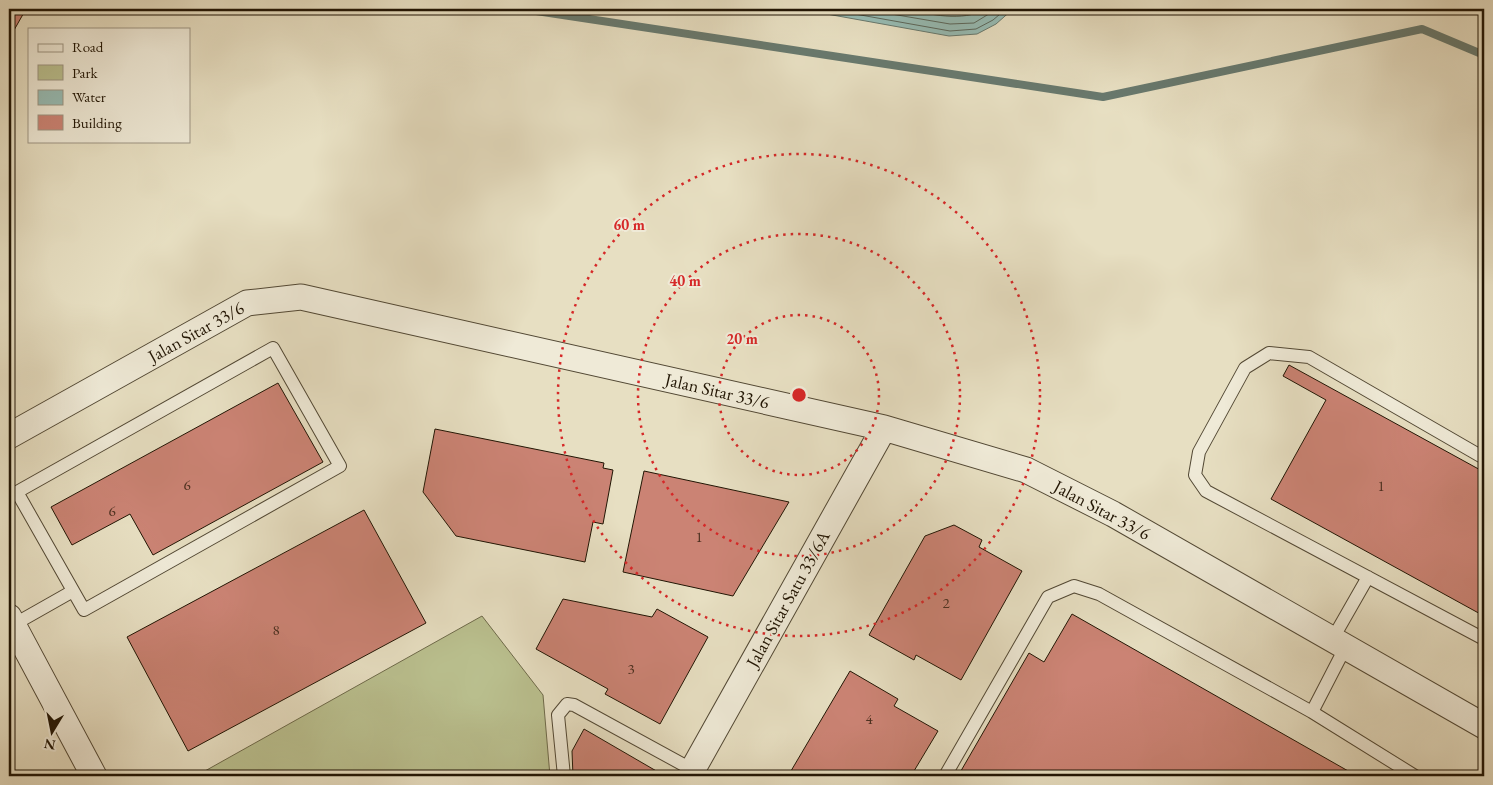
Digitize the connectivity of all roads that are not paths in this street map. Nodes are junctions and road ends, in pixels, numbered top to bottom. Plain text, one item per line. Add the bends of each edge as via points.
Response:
1 (884, 428) junction
2 (9, 436) edge
3 (1484, 458) edge
4 (1368, 578) junction
5 (73, 591) junction
6 (11, 621) edge
7 (1484, 639) edge
8 (1338, 644) junction
9 (1312, 712) junction
10 (1484, 726) edge
11 (698, 773) edge
12 (94, 776) edge
13 (564, 776) edge
14 (945, 776) edge
15 (1415, 776) edge

1 - 2 street, Jalan Sitar 33/6 via 301,297 247,303
1 - 8 street, Jalan Sitar 33/6 via 1026,470 1113,514
1 - 11 street, Jalan Sitar Satu 33/6A
3 - 4 lane via 1309,357 1269,353 1245,368 1199,452 1195,475 1206,491
4 - 7 lane
4 - 8 lane
5 - 5 lane via 17,492 273,348 340,466 84,610
5 - 6 lane
6 - 12 street
8 - 9 lane
8 - 10 street, Jalan Sitar 33/6
9 - 14 lane via 1099,594 1074,586 1048,597
9 - 15 lane
11 - 13 lane via 567,704 558,715

